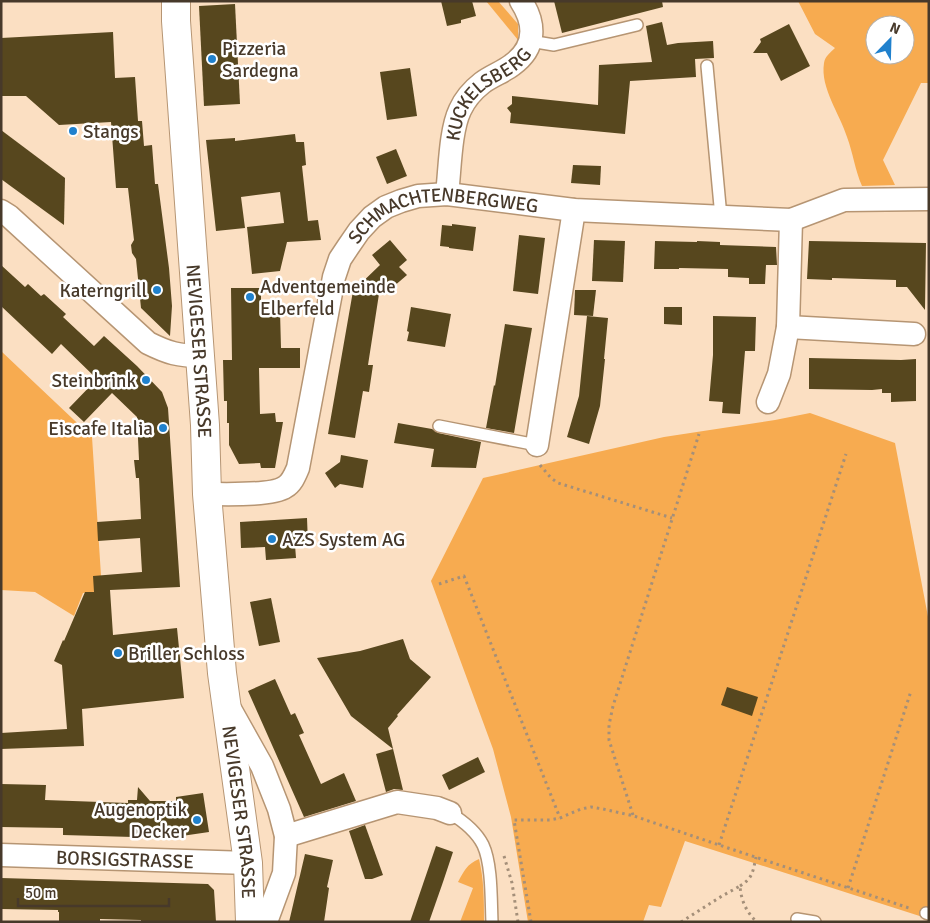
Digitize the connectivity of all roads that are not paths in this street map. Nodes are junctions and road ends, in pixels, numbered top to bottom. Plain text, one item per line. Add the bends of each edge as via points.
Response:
1 (176, 1) edge
2 (520, 1) edge
3 (637, 25) dead end
4 (530, 41) junction
5 (708, 66) dead end
6 (447, 194) junction
7 (929, 199) edge
8 (574, 210) junction
9 (4, 216) edge
10 (721, 217) junction
11 (791, 220) junction
12 (788, 328) junction
13 (914, 334) dead end
14 (200, 356) junction
15 (768, 402) dead end
16 (439, 426) dead end
17 (538, 445) joint
18 (208, 494) junction
19 (226, 702) junction
20 (450, 813) joint
21 (286, 836) junction
22 (1, 855) edge
23 (248, 864) junction
24 (798, 919) dead end
25 (250, 922) edge
26 (266, 922) edge
27 (492, 922) edge
28 (815, 922) edge

1 - 14 main road, NEVIGESER STRASSE
2 - 4 street, KUCKELSBERG via 528,12 532,28
3 - 4 lane via 554,45
4 - 6 street, KUCKELSBERG via 512,66 481,84 468,96 459,112
5 - 10 lane
6 - 8 street, SCHMACHTENBERGWEG
6 - 18 street, SCHMACHTENBERGWEG via 418,196 386,207 359,231 340,259 298,468 292,481 274,492
7 - 11 street, SCHMACHTENBERGWEG via 844,200
8 - 10 street, SCHMACHTENBERGWEG
8 - 17 street, SCHMACHTENBERGWEG
9 - 14 street via 148,343 175,354
10 - 11 street, SCHMACHTENBERGWEG
11 - 12 street
12 - 13 street
12 - 15 street via 779,374
14 - 18 main road, NEVIGESER STRASSE
16 - 17 lane
18 - 19 main road, NEVIGESER STRASSE
19 - 21 street, NEVIGESER STRASSE via 262,766
19 - 23 main road, NEVIGESER STRASSE
20 - 21 street via 397,802
20 - 27 lane via 461,819 484,846
21 - 26 street, NEVIGESER STRASSE via 284,873
22 - 23 street, BORSIGSTRASSE
23 - 25 main road, NEVIGESER STRASSE
24 - 28 lane

